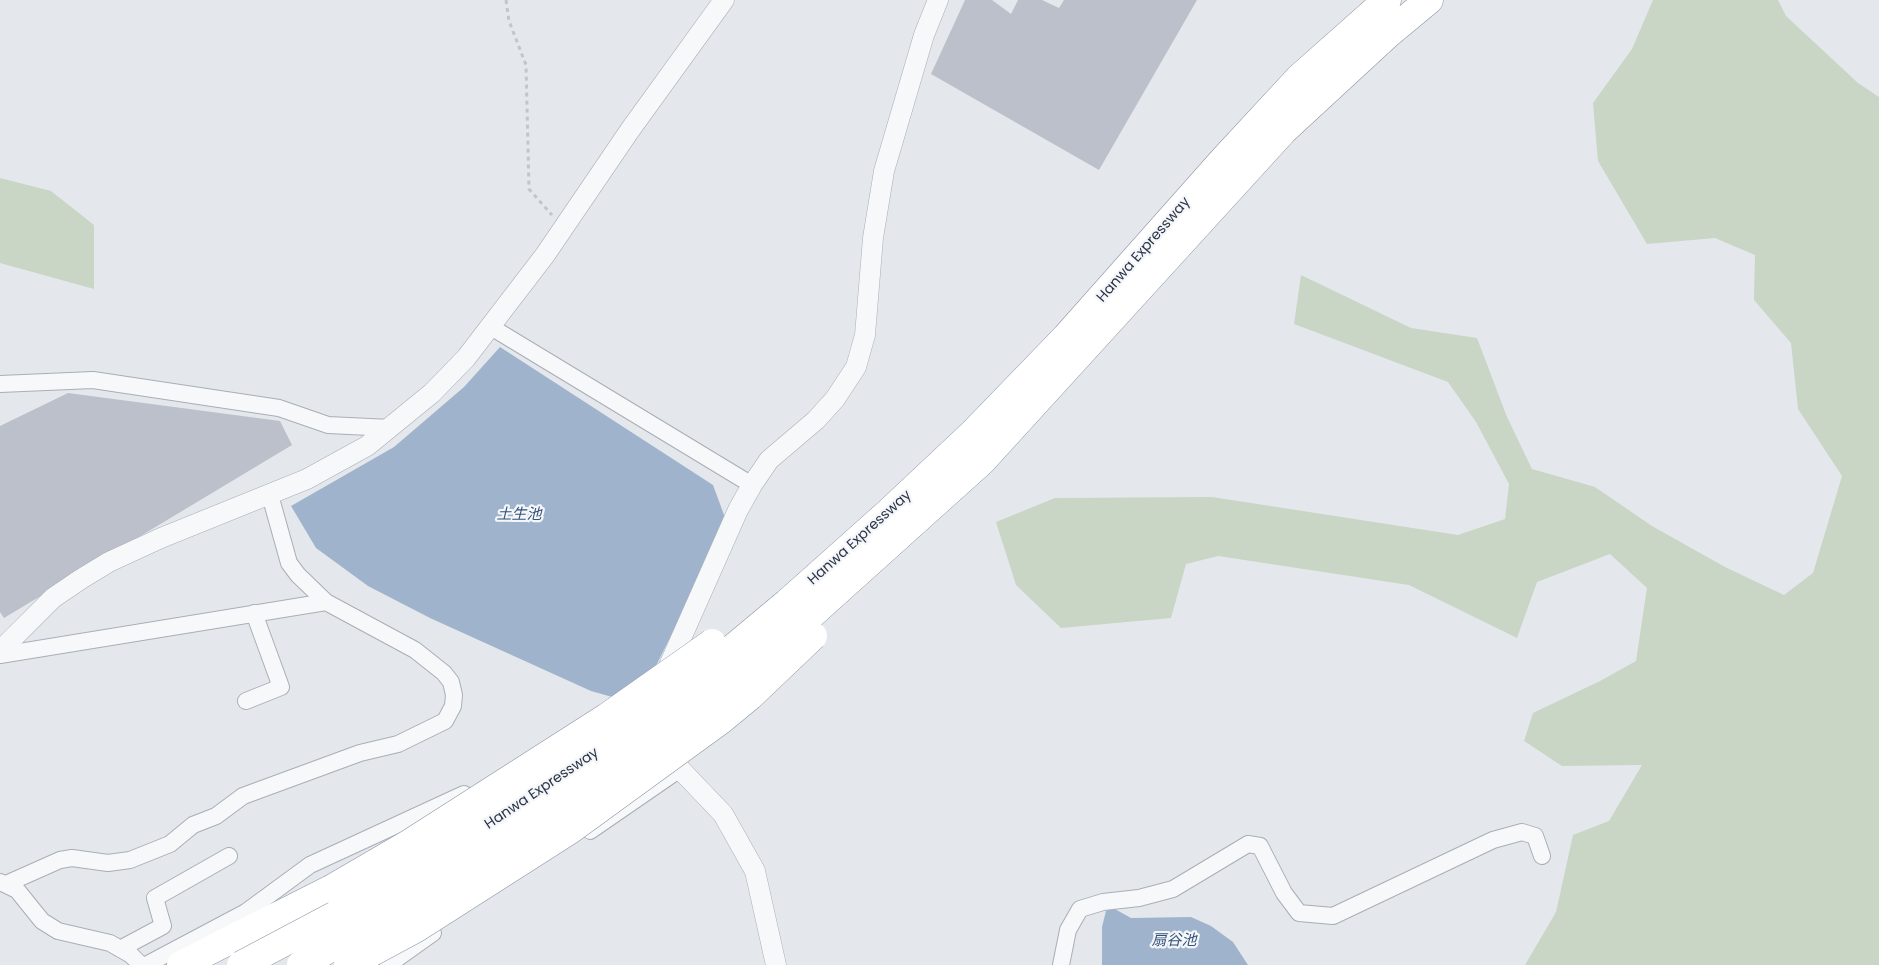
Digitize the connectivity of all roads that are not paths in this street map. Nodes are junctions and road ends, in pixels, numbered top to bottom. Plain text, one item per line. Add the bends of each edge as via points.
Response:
1 (724, 0) edge
2 (938, 0) edge
3 (1386, 0) edge
4 (1429, 0) edge
5 (491, 327) junction
6 (0, 384) edge
7 (391, 428) junction
8 (752, 485) junction
9 (270, 495) junction
10 (326, 602) junction
11 (254, 614) junction
12 (795, 614) junction
13 (2, 647) edge
14 (246, 701) dead end
15 (680, 769) junction
16 (630, 805) junction
17 (229, 856) dead end
18 (1542, 856) dead end
19 (3, 883) edge
20 (120, 949) junction
21 (141, 965) edge
22 (146, 965) edge
23 (181, 965) edge
24 (242, 965) edge
25 (301, 965) edge
26 (348, 965) edge
27 (388, 965) edge
28 (776, 965) edge
29 (1061, 965) edge

1 - 5 street
2 - 8 street via 924,35 884,171 873,238 865,335 856,367 829,406 769,460
3 - 12 highway, Hanwa Expressway via 1298,78 1066,337
4 - 12 highway, Hanwa Expressway via 1284,130 982,461
5 - 7 street via 432,393
5 - 8 street
6 - 7 street via 93,380 279,408 328,425
7 - 9 street via 339,462
8 - 15 street via 664,674 657,713 661,736
9 - 10 street via 289,563
9 - 13 street via 109,562 53,598
10 - 11 street
10 - 19 street via 415,650 444,673 454,694 453,706 445,721 398,744 360,753 243,796 216,816 193,825 170,844 130,860 108,863 72,858 60,860
11 - 13 street
11 - 14 street via 281,688
12 - 23 highway, bridge via 693,658 410,843 331,889
12 - 24 highway, Hanwa Expressway, bridge via 682,689 545,788 407,877
12 - 25 highway, Hanwa Expressway, bridge via 676,724 578,795 431,890
12 - 26 highway, bridge via 721,720 570,830 415,929
15 - 16 street
15 - 28 street via 723,814 754,871
16 - 22 street via 562,736 450,802 310,865 246,912
16 - 27 street
17 - 20 street via 155,898 163,926
18 - 29 street via 1535,836 1522,832 1493,840 1333,916 1299,913 1284,893 1260,846 1248,844 1173,889 1080,909 1068,930
19 - 20 street via 26,899 42,922 58,931 110,943
20 - 21 street

